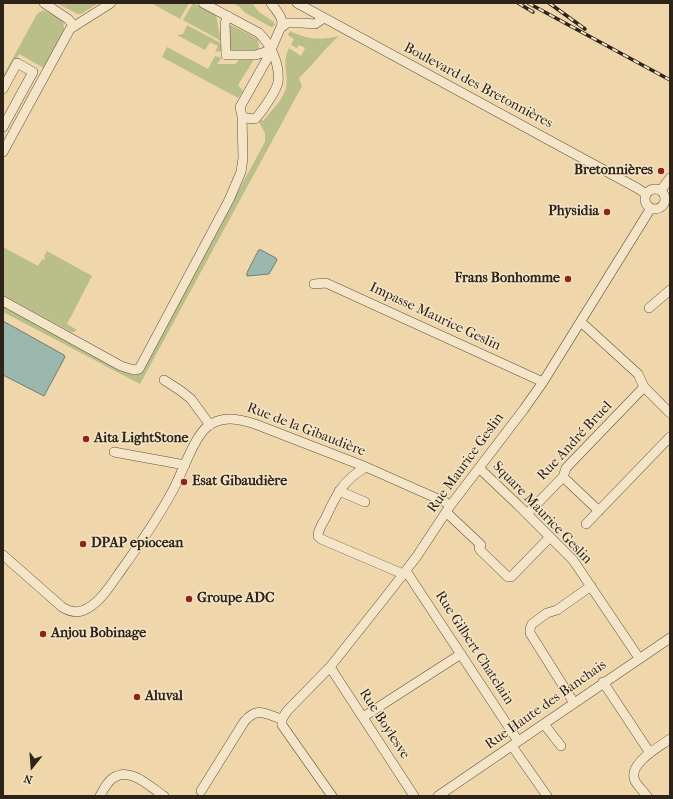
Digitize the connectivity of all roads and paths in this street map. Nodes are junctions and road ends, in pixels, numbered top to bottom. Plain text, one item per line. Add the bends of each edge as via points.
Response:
1 (44, 3) edge
2 (110, 3) edge
3 (203, 3) edge
4 (271, 3) edge
5 (296, 3) edge
6 (228, 16) junction
7 (324, 18) junction
8 (74, 26) junction
9 (282, 27) junction
10 (271, 50) junction
11 (3, 89) edge
12 (242, 116) junction
13 (3, 127) edge
14 (6, 139) edge
15 (3, 152) edge
16 (670, 178) edge
17 (661, 190) junction
18 (646, 194) junction
19 (667, 204) edge
20 (651, 208) junction
21 (314, 284) dead end
22 (670, 290) edge
23 (3, 301) edge
24 (648, 308) dead end
25 (580, 322) junction
26 (164, 380) dead end
27 (543, 382) junction
28 (644, 388) junction
29 (670, 413) edge
30 (210, 425) junction
31 (670, 437) edge
32 (114, 452) dead end
33 (185, 465) junction
34 (366, 467) junction
35 (479, 468) junction
36 (563, 477) junction
37 (339, 491) junction
38 (365, 502) dead end
39 (448, 509) junction
40 (599, 511) junction
41 (527, 514) junction
42 (586, 524) dead end
43 (550, 537) junction
44 (3, 555) edge
45 (404, 572) junction
46 (591, 586) junction
47 (670, 638) edge
48 (461, 654) junction
49 (639, 658) junction
50 (330, 667) junction
51 (603, 682) junction
52 (574, 703) junction
53 (363, 717) junction
54 (282, 719) junction
55 (544, 724) junction
56 (670, 740) edge
57 (515, 744) junction
58 (561, 746) dead end
59 (650, 753) junction
60 (200, 793) edge
61 (100, 796) edge
62 (164, 796) edge
63 (332, 796) edge
64 (414, 796) edge
65 (438, 796) edge
66 (547, 796) edge
67 (647, 796) edge

1 - 8 street
2 - 8 street
3 - 6 street
4 - 9 street via 283,22
5 - 7 street, Boulevard des Bretonnières
6 - 10 street via 259,33
6 - 10 street via 225,23 226,55 256,55
7 - 9 street via 315,24 287,23
7 - 18 street, Boulevard des Bretonnières
8 - 14 street
9 - 10 street
10 - 12 street via 240,107
10 - 12 street via 278,83 255,119
11 - 13 street via 17,63 33,72
12 - 23 street via 241,172 229,200 139,369 121,366
14 - 15 street
16 - 17 street
17 - 18 street via 655,188
17 - 19 street
18 - 20 street via 645,203
19 - 20 street
20 - 25 street, Rue Maurice Geslin
21 - 27 street, Impasse Maurice Geslin via 326,283
22 - 24 street
25 - 27 street, Rue Maurice Geslin
25 - 28 street via 638,374
26 - 30 street via 185,394
27 - 35 street, Rue Maurice Geslin
28 - 29 street
28 - 36 street, Rue André Bruel via 566,468
30 - 33 street, Rue de la Gibaudière via 197,439
30 - 34 street, Rue de la Gibaudière via 225,419 246,421
31 - 40 street
32 - 33 street
33 - 44 street, Rue de la Gibaudière via 142,542 104,593 83,611 72,612 62,607
34 - 37 street via 351,477
34 - 39 street, Rue de la Gibaudière via 445,502
35 - 39 street, Rue Maurice Geslin
35 - 41 street, Square Maurice Geslin
36 - 40 street
36 - 41 street, Rue André Bruel
37 - 38 street
37 - 45 street via 318,533 319,538
39 - 43 street, Rue de la Gibaudière via 481,545 481,551 508,577 511,577
39 - 45 street, Rue Maurice Geslin
40 - 42 street
41 - 43 street, Square Maurice Geslin
43 - 46 street, Square Maurice Geslin via 573,560
45 - 48 street, Rue Gilbert Chatelain
45 - 50 street, Rue Maurice Geslin
46 - 49 street, Square Maurice Geslin
46 - 52 street via 532,624 530,629 530,633
47 - 49 street, Rue Haute des Banchais
48 - 53 street
48 - 57 street, Rue Gilbert Chatelain
49 - 51 street, Rue Haute des Banchais
50 - 53 street, Rue Boylesve
50 - 54 street, Rue Maurice Geslin
51 - 52 street, Rue Haute des Banchais
51 - 59 street
52 - 55 street, Rue Haute des Banchais
53 - 64 street, Rue Boylesve
54 - 60 street via 262,712 248,718
54 - 63 street via 282,725
55 - 57 street, Rue Haute des Banchais
55 - 58 street
56 - 59 street
57 - 65 street, Rue Haute des Banchais
57 - 66 street, Rue Gilbert Chatelain
59 - 67 street via 634,770 634,780
61 - 62 street via 112,778 123,774 135,776

